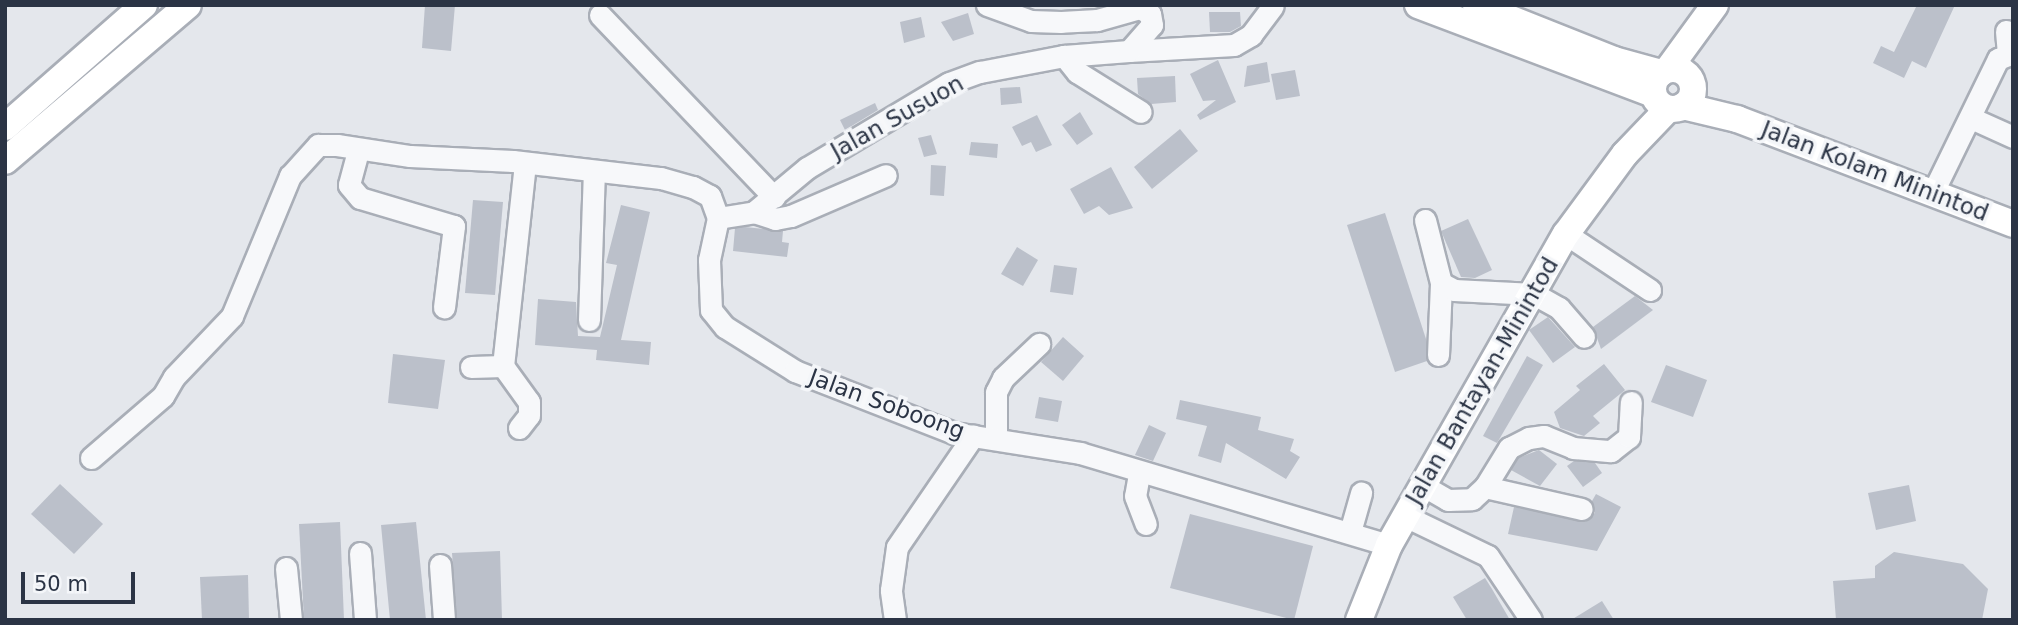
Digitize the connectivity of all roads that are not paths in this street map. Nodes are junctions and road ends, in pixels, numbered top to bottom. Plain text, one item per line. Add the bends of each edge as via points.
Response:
1 (144, 5) edge
2 (188, 5) edge
3 (986, 5) edge
4 (1418, 5) edge
5 (1476, 5) edge
6 (1715, 5) edge
7 (1273, 6) edge
8 (600, 15) dead end
9 (2006, 31) dead end
10 (1129, 51) junction
11 (2010, 53) edge
12 (1064, 56) junction
13 (1624, 83) junction
14 (1671, 89) junction
15 (1141, 112) dead end
16 (1971, 118) junction
17 (1640, 123) junction
18 (5, 127) edge
19 (2013, 137) edge
20 (358, 150) junction
21 (1625, 154) junction
22 (5, 161) edge
23 (525, 163) junction
24 (594, 172) junction
25 (886, 175) dead end
26 (1933, 192) junction
27 (774, 197) junction
28 (754, 212) junction
29 (718, 218) junction
30 (1425, 220) dead end
31 (2013, 224) edge
32 (1566, 234) junction
33 (1441, 283) junction
34 (1650, 290) dead end
35 (1534, 294) junction
36 (444, 307) dead end
37 (589, 320) dead end
38 (1584, 337) dead end
39 (1039, 344) dead end
40 (1438, 355) dead end
41 (503, 366) junction
42 (471, 367) dead end
43 (163, 396) junction
44 (1631, 402) dead end
45 (147, 426) dead end
46 (519, 428) dead end
47 (973, 436) junction
48 (996, 439) junction
49 (91, 458) dead end
50 (1139, 474) junction
51 (1422, 485) junction
52 (1485, 487) junction
53 (1361, 493) dead end
54 (1582, 509) dead end
55 (1405, 516) junction
56 (1146, 524) dead end
57 (1350, 532) junction
58 (1389, 545) junction
59 (360, 553) dead end
60 (440, 565) dead end
61 (286, 568) dead end
62 (291, 620) edge
63 (365, 620) edge
64 (444, 620) edge
65 (895, 620) edge
66 (1359, 620) edge
67 (1531, 620) edge

1 - 18 main road
2 - 22 main road
3 - 10 street via 1031,21 1062,22 1097,20 1140,8 1150,14 1152,25
4 - 13 main road
5 - 14 main road via 1614,60
6 - 14 main road
7 - 10 street, Jalan Susuon via 1241,52
8 - 27 street
9 - 11 street
10 - 12 street, Jalan Susuon
11 - 16 street via 1998,59
12 - 15 street via 1088,81
12 - 27 street, Jalan Susuon via 948,83 807,168
13 - 14 main road
13 - 17 main road via 1640,100
14 - 17 main road, Jalan Bantayan-Minintod
14 - 21 main road, Jalan Bantayan-Minintod
14 - 26 main road, Jalan Kolam Minintod via 1737,119
16 - 19 street
16 - 26 street via 1944,162
17 - 21 main road, Jalan Bantayan-Minintod
20 - 23 street
20 - 36 street via 349,185 360,198 454,226
20 - 43 street via 318,145 307,154 290,176 232,316 174,377
21 - 32 main road, Jalan Bantayan-Minintod
23 - 24 street
23 - 41 street
24 - 29 street via 661,178 692,187 710,197
24 - 37 street
25 - 28 street via 791,216 775,219
26 - 31 main road, Jalan Kolam Minintod
27 - 28 street, Jalan Susuon
28 - 29 street, Jalan Susuon
29 - 47 street, Jalan Soboong via 708,286 711,310 725,327 795,371 954,433
30 - 33 street
32 - 34 street
32 - 35 main road, Jalan Bantayan-Minintod
33 - 35 street via 1454,290
33 - 40 street
35 - 38 street via 1559,308
35 - 51 main road, Jalan Bantayan-Minintod
39 - 48 street via 996,392
41 - 42 street
41 - 46 street via 529,402 528,415
43 - 45 street
43 - 49 street
44 - 52 street via 1629,437 1611,451 1573,448 1544,436 1529,438 1498,460
47 - 48 street, Jalan Soboong
47 - 65 street via 897,547 891,590
48 - 50 street, Jalan Soboong via 1080,453
50 - 56 street via 1135,496
50 - 57 street, Jalan Soboong
51 - 52 street via 1448,500 1472,499
51 - 55 main road, Jalan Bantayan-Minintod
52 - 54 street
53 - 57 street
55 - 58 main road, Jalan Bantayan-Minintod
55 - 67 street via 1488,556
57 - 58 street, Jalan Soboong
58 - 66 main road, Jalan Bantayan-Minintod
59 - 63 street
60 - 64 street
61 - 62 street

